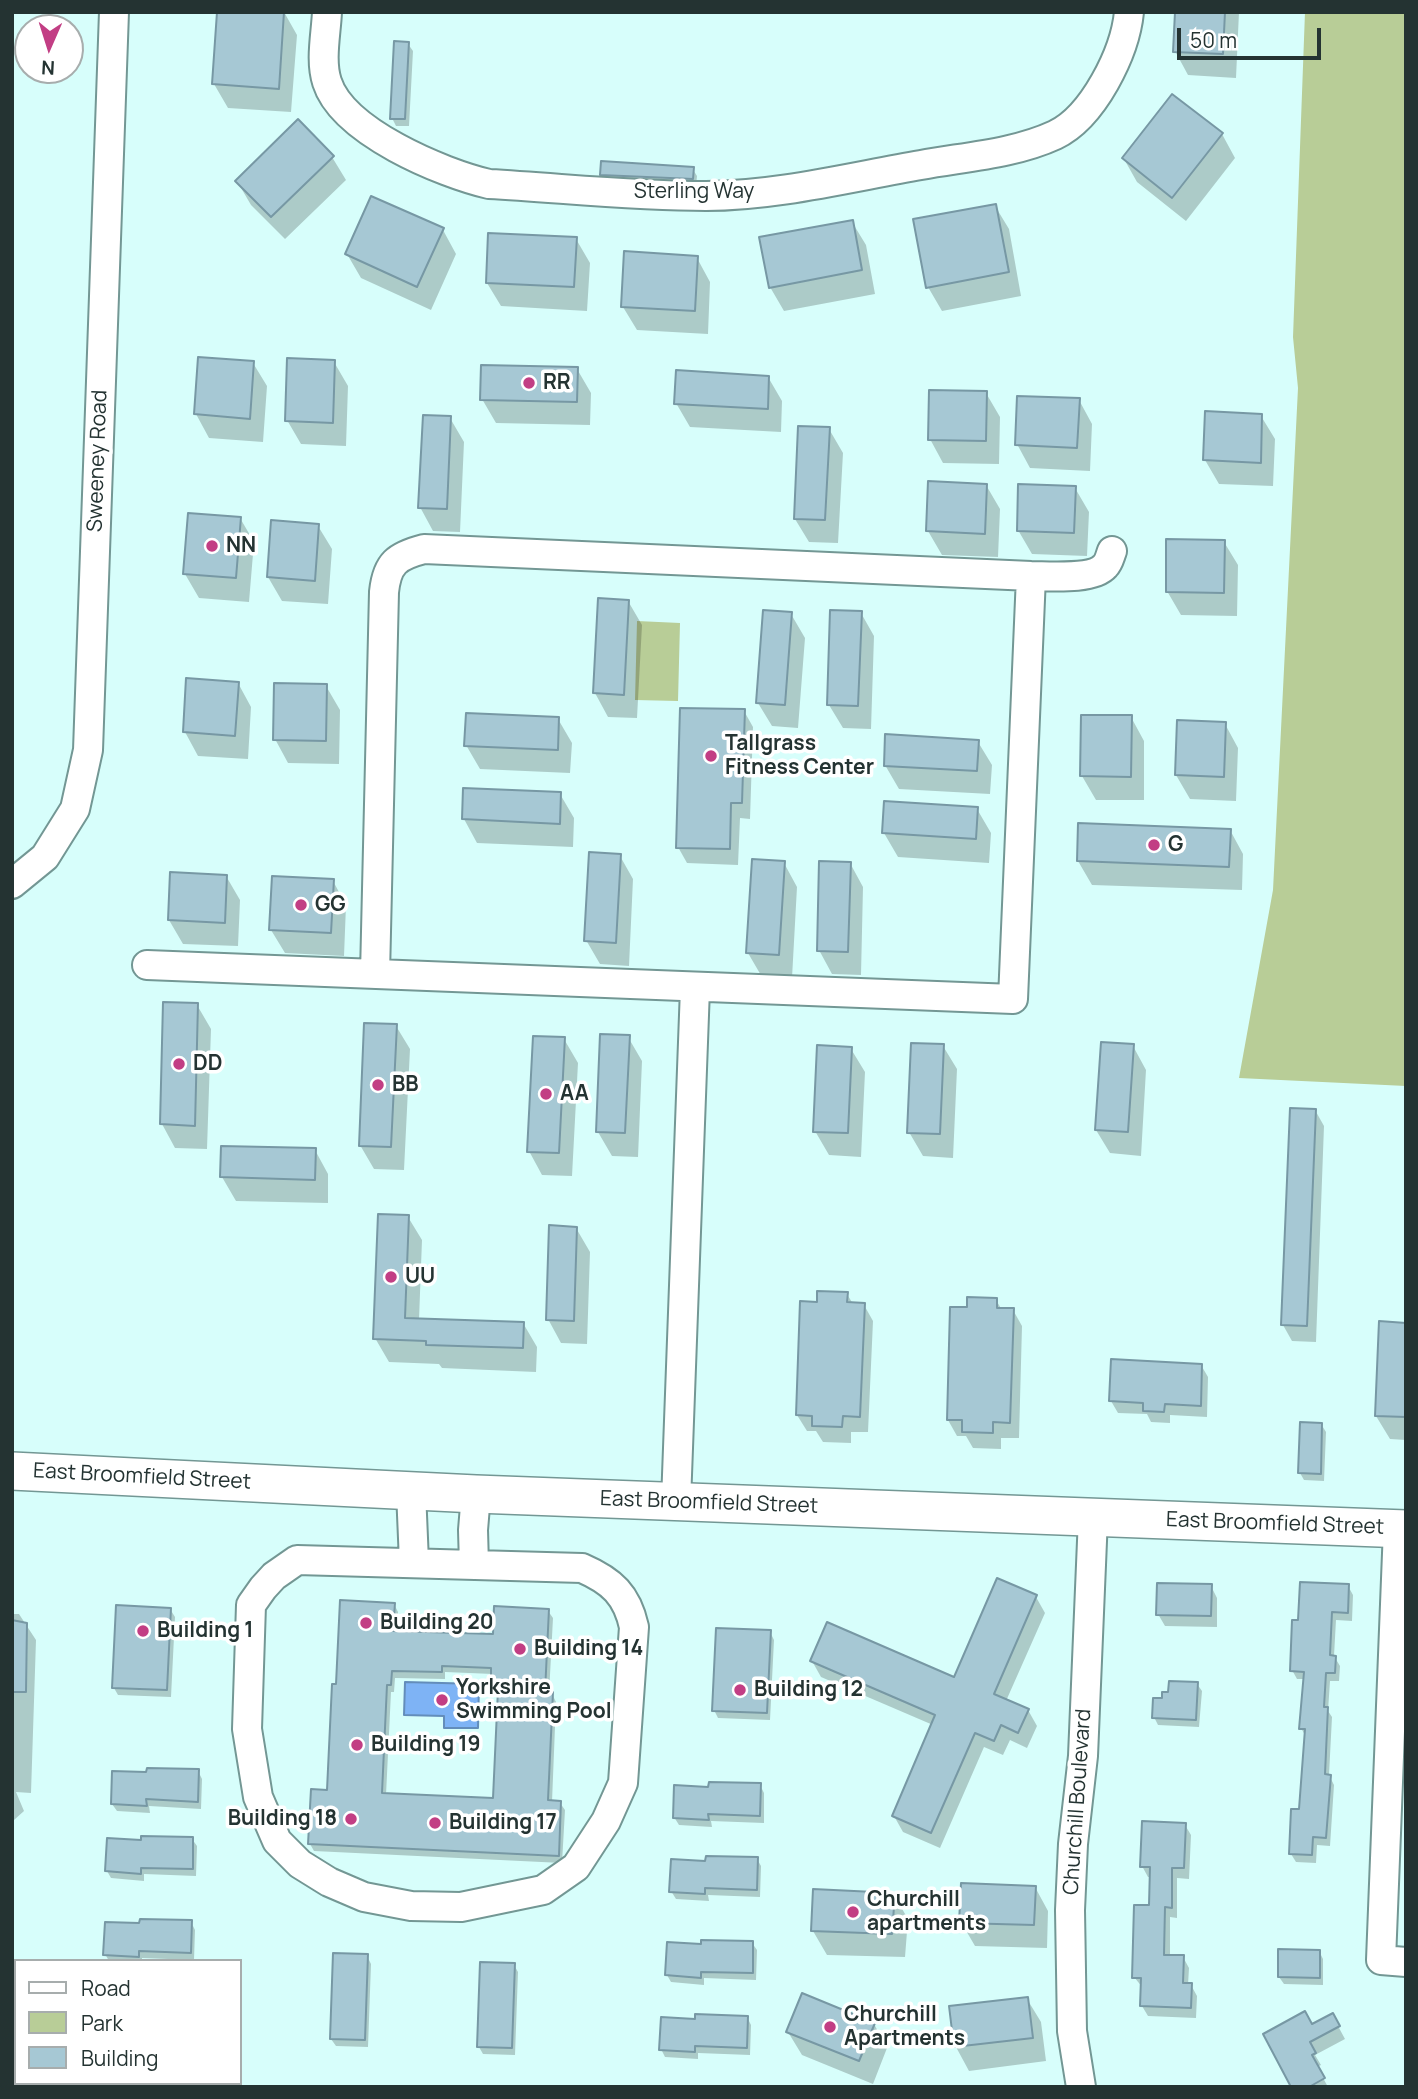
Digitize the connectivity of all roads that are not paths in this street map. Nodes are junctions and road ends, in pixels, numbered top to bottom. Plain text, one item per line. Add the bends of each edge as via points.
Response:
1 (114, 12) edge
2 (327, 12) edge
3 (1129, 12) edge
4 (1112, 551) dead end
5 (1031, 576) junction
6 (12, 884) edge
7 (147, 965) dead end
8 (375, 974) junction
9 (695, 988) junction
10 (12, 1471) edge
11 (411, 1491) junction
12 (476, 1494) junction
13 (676, 1502) junction
14 (1093, 1517) junction
15 (1402, 1529) edge
16 (414, 1562) junction
17 (474, 1565) junction
18 (1393, 1961) edge
19 (1081, 2087) edge

1 - 6 street, Sweeney Road via 88,750 75,809 45,857
2 - 3 street, Sterling Way via 327,82 347,113 370,134 460,177 489,184 707,196 767,191 999,151 1056,135 1085,112 1102,86 1119,52
4 - 5 street via 1107,565 1097,573
5 - 8 street via 424,549 404,554 386,575 384,592
5 - 9 street via 1013,999
7 - 8 street
8 - 9 street
9 - 13 street
10 - 11 main road, East Broomfield Street
11 - 12 main road, East Broomfield Street
11 - 16 street
12 - 13 main road, East Broomfield Street
12 - 17 street
13 - 14 main road, East Broomfield Street
14 - 15 main road, East Broomfield Street
14 - 19 street, Churchill Boulevard via 1083,1756 1070,1910 1072,2031
15 - 18 street
16 - 17 street
16 - 17 street via 298,1560 274,1576 251,1605 247,1729 258,1797 277,1841 300,1864 329,1882 364,1897 411,1906 461,1907 543,1890 576,1867 606,1821 623,1783 634,1627 630,1609 618,1591 582,1568

